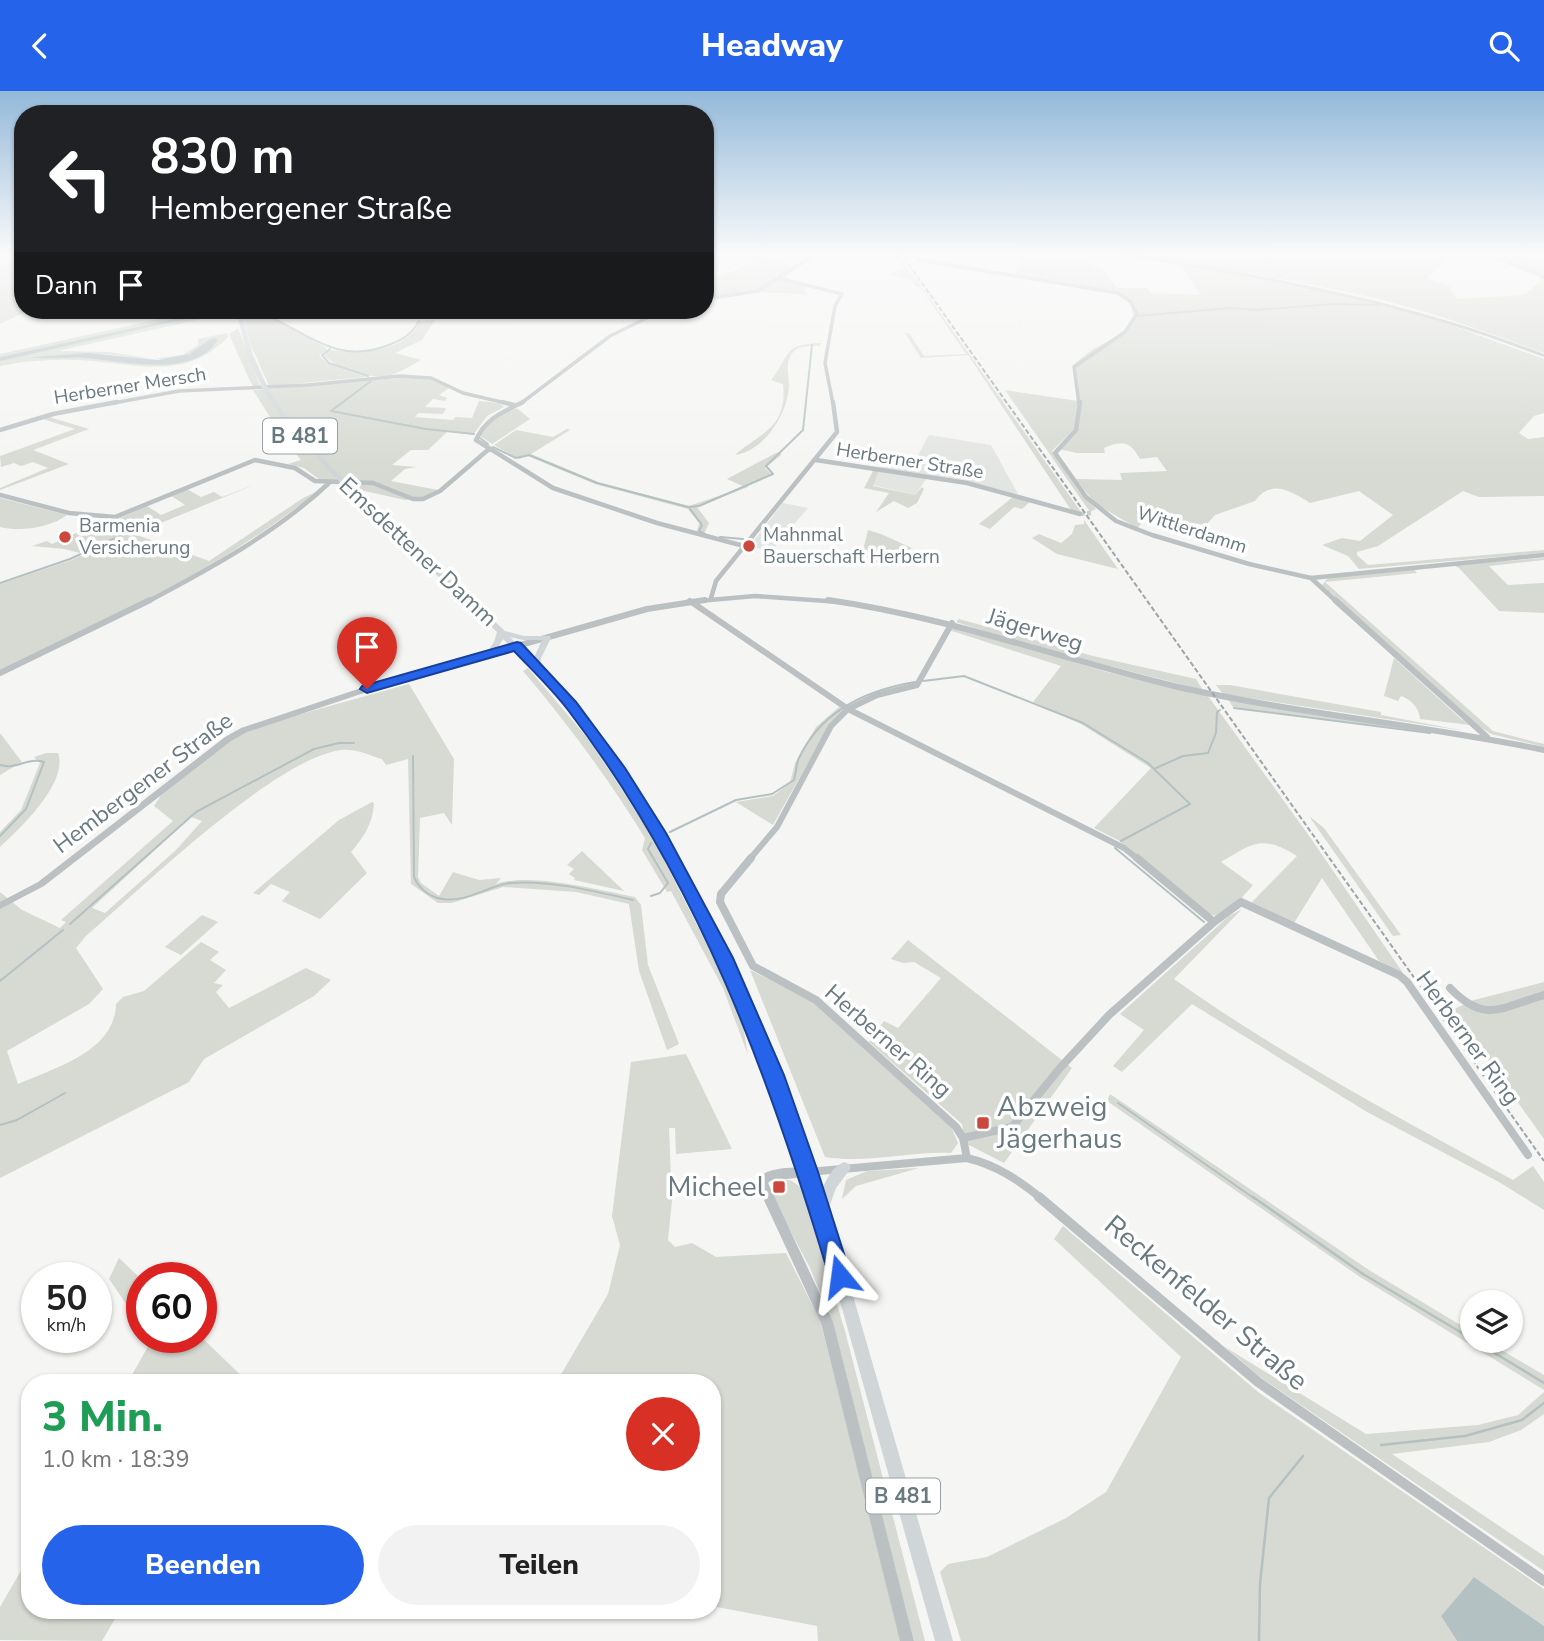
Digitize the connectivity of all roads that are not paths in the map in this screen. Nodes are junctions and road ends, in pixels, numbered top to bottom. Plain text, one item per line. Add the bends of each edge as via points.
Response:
1 (242, 324) edge
2 (633, 324) edge
3 (832, 324) edge
4 (1131, 324) edge
5 (1454, 324) edge
6 (1544, 356) edge
7 (514, 405) junction
8 (0, 430) edge
9 (489, 449) junction
10 (816, 460) junction
11 (328, 483) junction
12 (0, 495) edge
13 (1095, 513) tunnel mouth
14 (1103, 513) junction
15 (1080, 514) tunnel mouth
16 (744, 546) junction
17 (1544, 555) edge
18 (1311, 578) junction
19 (711, 598) junction
20 (690, 601) junction
21 (952, 623) junction
22 (501, 631) junction
23 (547, 638) junction
24 (517, 646) junction
25 (490, 654) junction
26 (536, 667) junction
27 (0, 673) edge
28 (848, 709) junction
29 (1488, 737) junction
30 (1544, 750) edge
31 (0, 906) edge
32 (1214, 922) junction
33 (1450, 988) dead end
34 (1544, 995) edge
35 (963, 1138) junction
36 (1528, 1155) dead end
37 (967, 1158) junction
38 (844, 1168) junction
39 (808, 1172) junction
40 (821, 1211) junction
41 (1544, 1581) edge
42 (907, 1641) edge
43 (944, 1641) edge

1 - 22 main road, Emsdettener Damm / B 481 via 265,387 285,419 346,486
2 - 7 street via 603,339 533,396
3 - 10 street, Herberner Straße via 825,363 838,426
4 - 14 street, Wittlerdamm via 1074,367 1080,400 1076,430 1055,453 1079,489
5 - 6 street
7 - 8 street, Herberner Mersch via 463,393 430,378 400,376 179,391 52,414
7 - 9 street via 489,418 478,433 476,440
9 - 11 street via 427,498 413,499 373,482
9 - 16 street via 553,488
10 - 15 street, Herberner Straße via 967,482
10 - 16 street, Herberner Straße
11 - 12 street via 310,479 295,468 255,460 130,513 103,517
11 - 27 street via 282,521 215,564 135,609
13 - 14 street
14 - 18 street, Wittlerdamm via 1152,535 1275,572
16 - 19 street, Herberner Straße via 716,581
17 - 18 street, Wittlerdamm
18 - 29 street
19 - 20 street, Jägerweg
19 - 21 street, Jägerweg via 825,597 877,604
20 - 23 street, Jägerweg
20 - 28 street
21 - 28 street, Herberner Ring via 917,685 877,695
21 - 29 street, Jägerweg via 1195,690
22 - 23 main road via 523,638
22 - 24 main road, Emsdettener Damm / B 481
22 - 25 main road
23 - 24 street, Jägerweg
23 - 26 main road
24 - 25 street, Hembergener Straße
24 - 26 main road, Emsdettener Damm / B 481
25 - 31 street, Hembergener Straße via 244,730 34,888
26 - 39 main road, Emsdettener Damm / B 481 via 620,771 658,833 732,975 775,1075
28 - 32 street via 1124,848
28 - 35 street, Herberner Ring via 831,726 777,827 721,894 720,902 753,966 816,1000
29 - 30 street, Jägerweg
32 - 35 street, Herberner Ring via 1109,1016 1012,1127
32 - 36 street, Herberner Ring via 1241,902 1398,975
33 - 34 street via 1478,1010
35 - 37 street
37 - 38 street, Reckenfelder Straße
37 - 41 street, Reckenfelder Straße via 987,1163 1023,1183 1258,1382
38 - 39 street, Reckenfelder Straße
38 - 40 main road via 831,1184
39 - 40 main road, Emsdettener Damm / B 481
39 - 42 street via 768,1176 761,1181 827,1322
40 - 43 main road, Emsdettener Damm / B 481

